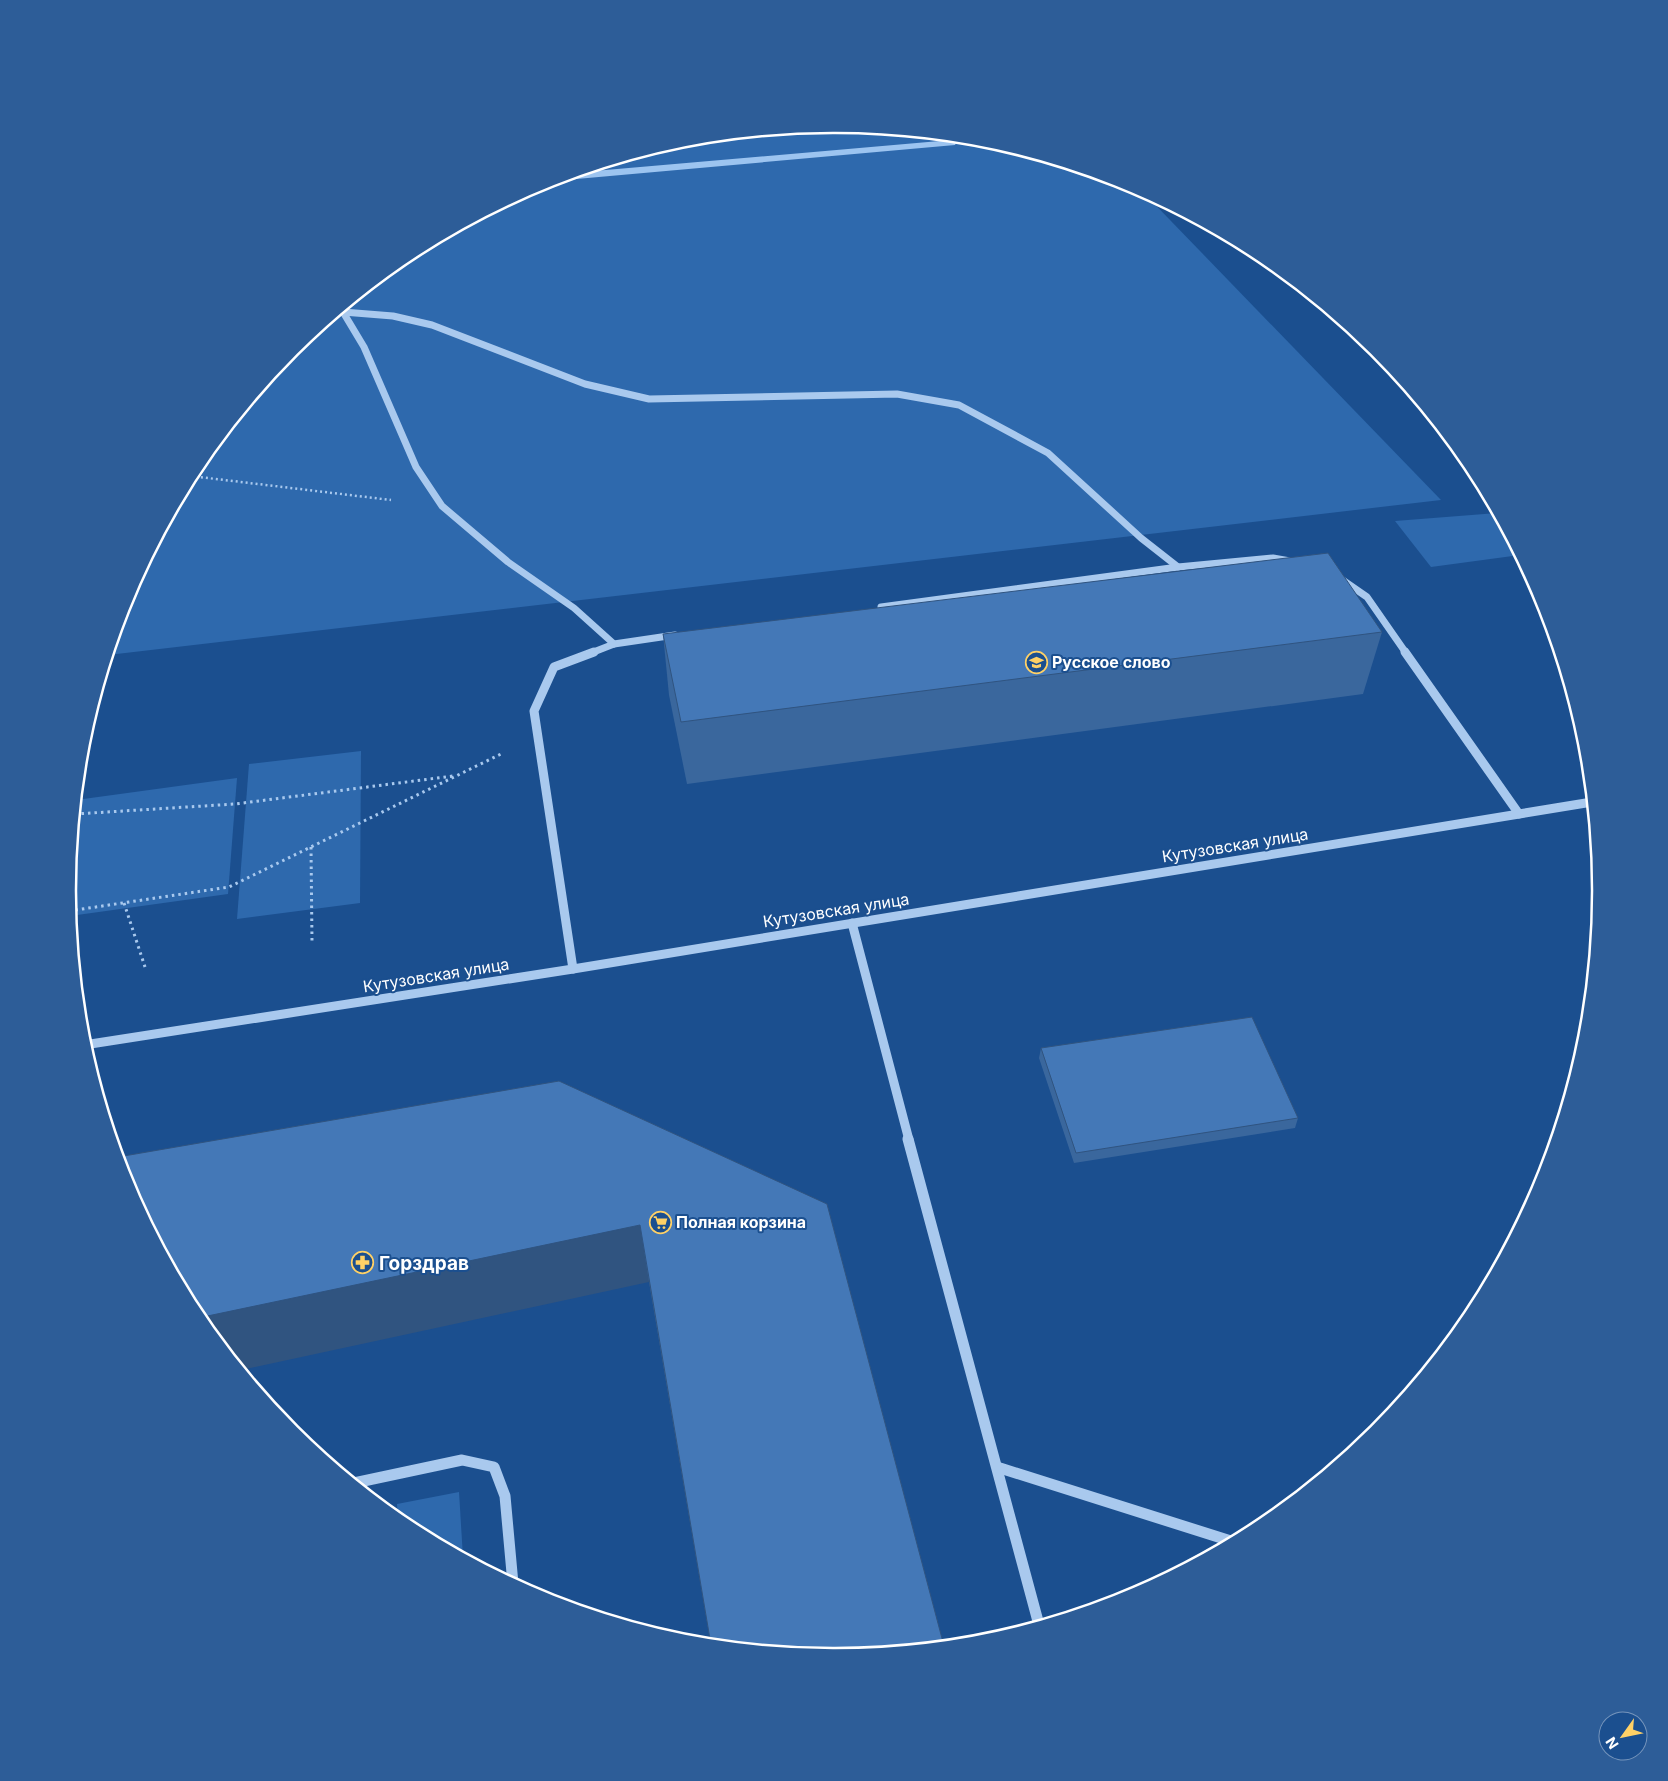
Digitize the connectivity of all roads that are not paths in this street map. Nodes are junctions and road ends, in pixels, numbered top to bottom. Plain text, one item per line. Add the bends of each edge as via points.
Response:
1 (346, 311) edge
2 (343, 314) edge
3 (1299, 563) edge
4 (1178, 567) junction
5 (1332, 572) edge
6 (871, 609) edge
7 (684, 634) edge
8 (614, 644) junction
9 (1586, 803) edge
10 (1519, 814) junction
11 (852, 923) junction
12 (573, 969) junction
13 (92, 1043) edge
14 (1000, 1468) junction
15 (360, 1482) edge
16 (1225, 1539) edge
17 (512, 1576) edge
18 (1038, 1620) edge

1 - 4 street via 399,316 455,333 618,394 649,398 898,394 960,405 1048,453 1141,538
2 - 8 street via 364,347 416,468 442,506 508,562 574,608
3 - 4 street via 1273,558
4 - 6 street
5 - 10 street via 1367,597
7 - 8 street
8 - 12 street via 554,667 534,711
9 - 10 street, Кутузовская улица
10 - 11 street, Кутузовская улица
11 - 12 street, Кутузовская улица
11 - 14 street
12 - 13 street, Кутузовская улица
14 - 16 street
14 - 18 street
15 - 17 street via 462,1460 494,1467 504,1496

